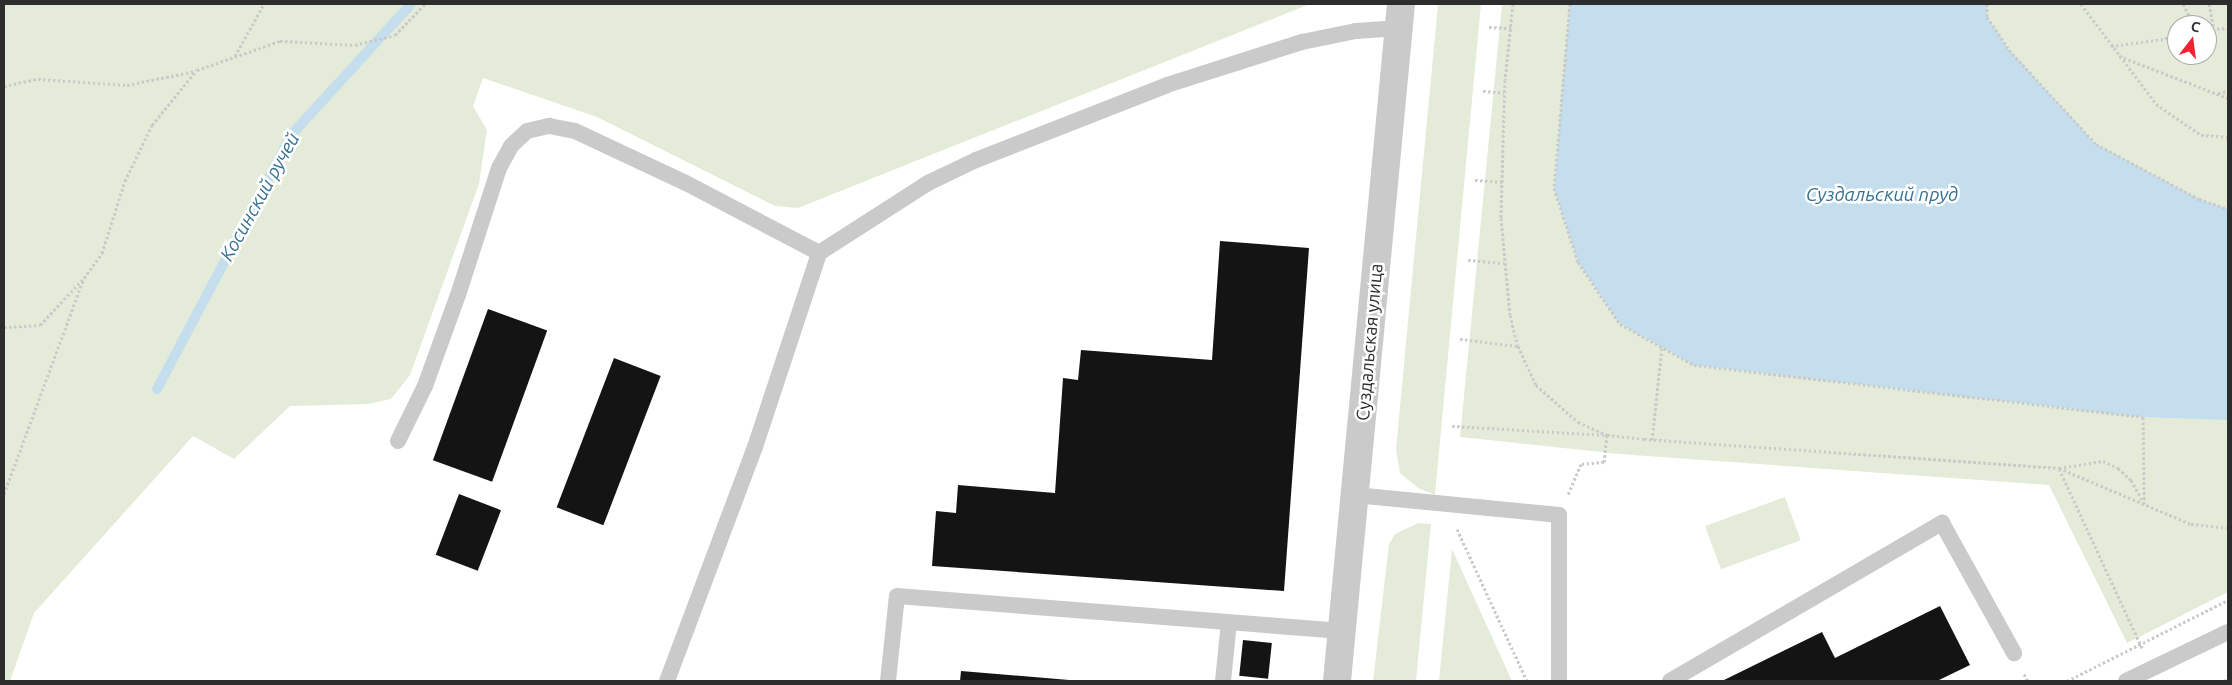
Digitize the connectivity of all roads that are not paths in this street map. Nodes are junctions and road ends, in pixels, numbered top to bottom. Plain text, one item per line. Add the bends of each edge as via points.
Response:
1 (1400, 16) edge
2 (819, 252) junction
3 (398, 441) dead end
4 (1355, 495) junction
5 (1229, 622) junction
6 (1342, 631) junction
7 (2228, 632) edge
8 (2014, 653) dead end
9 (668, 681) edge
10 (888, 681) edge
11 (1223, 681) edge
12 (1337, 681) edge
13 (1560, 681) edge
14 (1670, 681) edge
15 (2126, 681) edge

1 - 2 lane via 1356,31 1302,42 1167,85 968,164 928,183
1 - 4 street, Суздальская улица
2 - 3 lane via 692,186 575,131 549,126 527,131 511,146 499,168 445,332
2 - 9 lane via 755,447
4 - 6 street, Суздальская улица
4 - 13 lane via 1559,515
5 - 6 lane
5 - 10 lane via 896,596
5 - 11 lane
6 - 12 street, Суздальская улица
7 - 15 lane
8 - 14 lane via 1942,523

